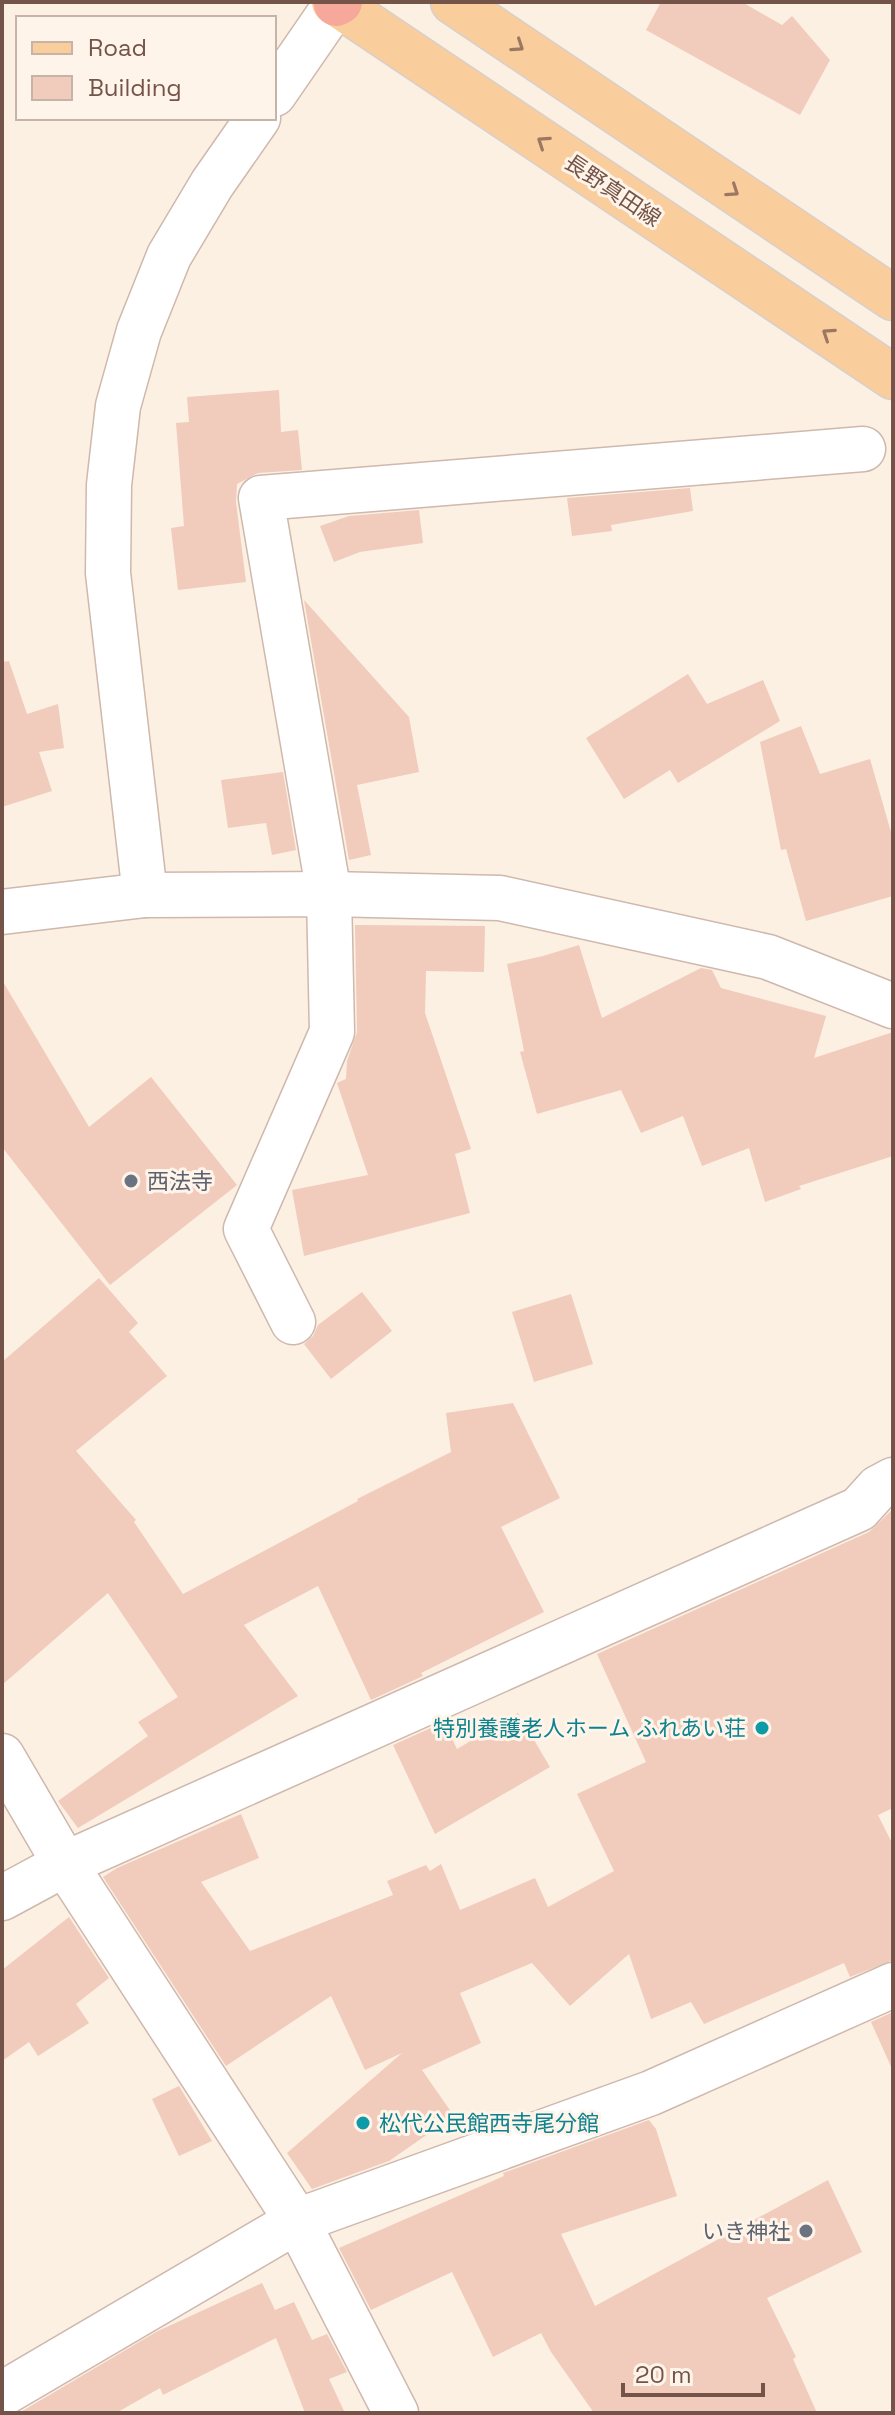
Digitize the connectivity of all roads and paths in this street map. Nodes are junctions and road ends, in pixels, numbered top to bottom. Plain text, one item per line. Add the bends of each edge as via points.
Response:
1 (337, 2) edge
2 (453, 2) edge
3 (276, 91) edge
4 (257, 120) edge
5 (893, 298) edge
6 (893, 377) edge
7 (863, 449) dead end
8 (329, 894) junction
9 (145, 895) junction
10 (2, 912) edge
11 (893, 1006) edge
12 (293, 1322) dead end
13 (893, 1480) edge
14 (2, 1756) edge
15 (65, 1864) junction
16 (2, 1898) edge
17 (893, 1985) edge
18 (297, 2221) junction
19 (2, 2394) edge
20 (396, 2413) edge

1 - 3 street
6 -> 1 main road, 長野真田線
2 -> 5 main road
4 - 9 street via 169,256 139,331 118,406 109,485 108,573
7 - 8 street via 261,498
8 - 9 street
8 - 11 street via 500,898 768,957
8 - 12 street via 332,1032 246,1229
9 - 10 street
13 - 15 street via 859,1509
14 - 15 street
15 - 16 street
15 - 18 street
17 - 18 street via 651,2093
18 - 19 street
18 - 20 street

